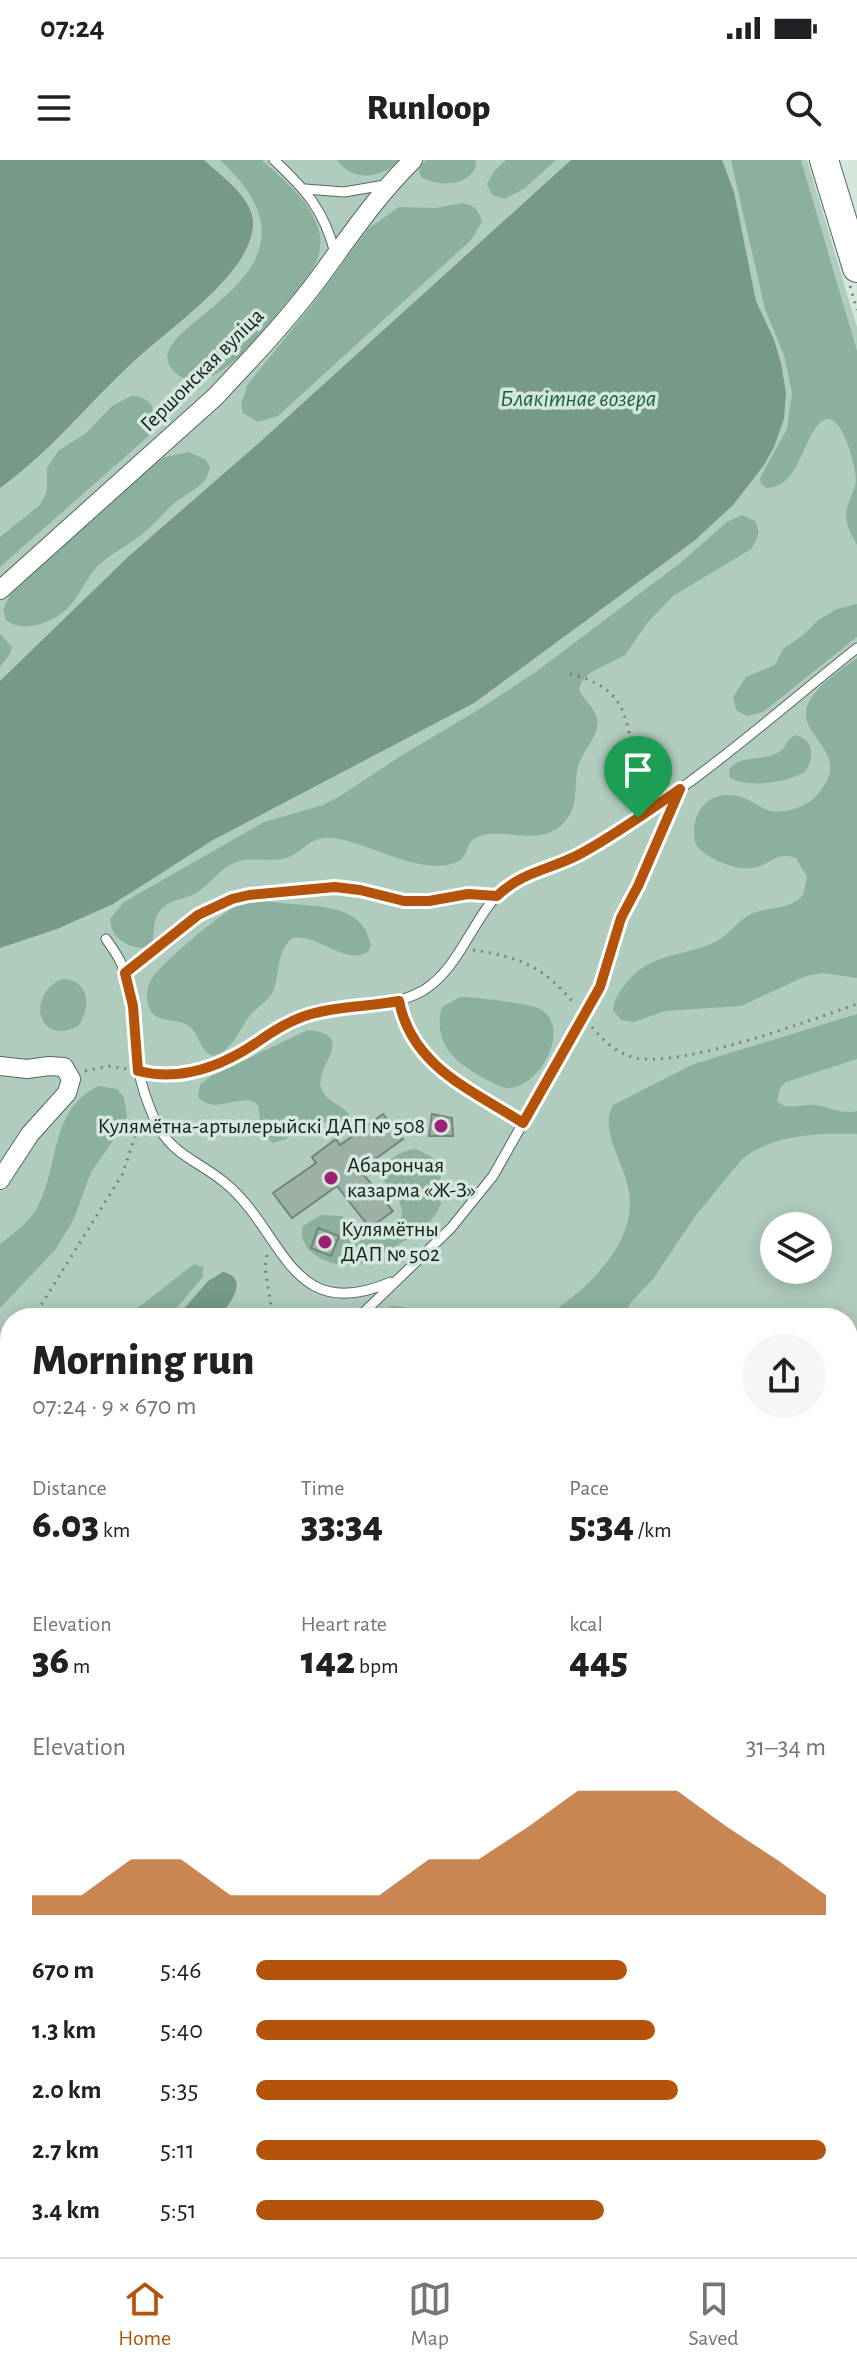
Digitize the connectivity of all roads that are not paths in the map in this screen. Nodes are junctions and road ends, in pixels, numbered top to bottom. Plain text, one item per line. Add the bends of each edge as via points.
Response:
1 (274, 160) edge
2 (413, 160) edge
3 (824, 160) edge
4 (388, 185) junction
5 (305, 189) junction
6 (335, 253) junction
7 (857, 268) edge
8 (0, 590) edge
9 (857, 648) edge
10 (680, 789) junction
11 (106, 939) dead end
12 (0, 1066) edge
13 (138, 1071) junction
14 (0, 1180) edge
15 (399, 1279) junction
16 (369, 1308) edge

1 - 5 lane
2 - 4 street, Гершонская вуліца
3 - 7 main road
4 - 5 lane via 344,192
4 - 6 street, Гершонская вуліца
5 - 6 lane via 324,218
6 - 8 street, Гершонская вуліца via 295,309 215,397
9 - 10 lane
10 - 13 lane via 575,856 521,877 497,896 428,987 399,1001 304,1016 223,1061 188,1074
10 - 15 lane via 621,918 608,967 493,1176 451,1228
11 - 13 lane via 125,973
12 - 14 street via 57,1065 70,1076 67,1093 30,1134
13 - 15 lane via 166,1140 181,1156 225,1182 302,1279 328,1291 356,1293
15 - 16 lane

